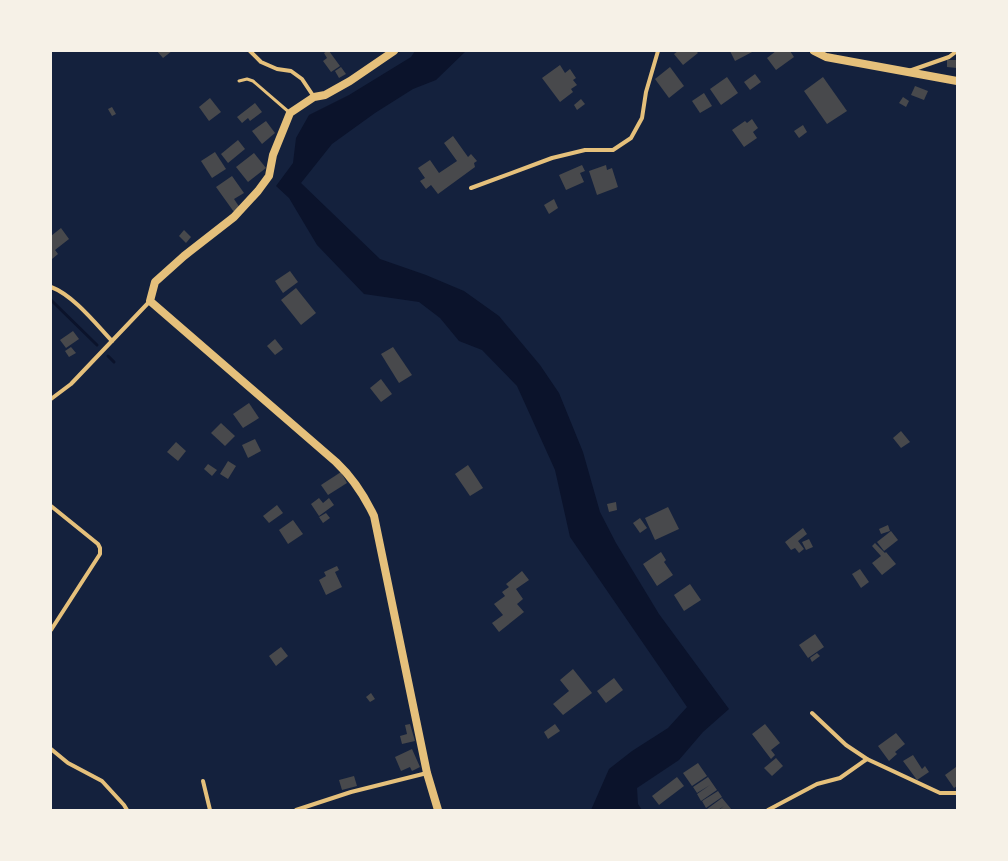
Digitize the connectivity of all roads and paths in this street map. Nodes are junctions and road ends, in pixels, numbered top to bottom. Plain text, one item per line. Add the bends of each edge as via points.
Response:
1 (250, 51) edge
2 (394, 51) edge
3 (658, 51) edge
4 (814, 51) edge
5 (957, 51) edge
6 (905, 72) junction
7 (239, 81) dead end
8 (957, 81) edge
9 (314, 97) junction
10 (290, 113) junction
11 (471, 188) dead end
12 (51, 287) edge
13 (150, 301) junction
14 (112, 341) junction
15 (51, 399) edge
16 (51, 506) edge
17 (51, 630) edge
18 (812, 713) dead end
19 (51, 749) edge
20 (867, 759) junction
21 (427, 773) junction
22 (203, 781) dead end
23 (957, 793) edge
24 (127, 810) edge
25 (210, 810) edge
26 (296, 810) edge
27 (438, 810) edge
28 (768, 810) edge

1 - 9 street via 261,62 291,71 302,79
2 - 9 main road via 325,96
3 - 11 street via 646,92 642,118 631,138 613,150 585,150 552,158
4 - 6 main road via 826,57
5 - 6 street via 949,57
6 - 8 main road
7 - 10 lane via 252,81
9 - 10 main road
10 - 13 main road via 273,155 269,176 234,218 155,282
12 - 14 street via 80,308
13 - 14 street
13 - 21 main road via 336,462 365,497 374,516
14 - 15 street via 72,384
16 - 17 street via 98,544 100,554
18 - 20 street via 846,745
19 - 24 street via 68,763 102,781
20 - 23 street via 940,793
20 - 28 street via 840,778 817,784
21 - 26 street via 351,792
21 - 27 main road
22 - 25 street

